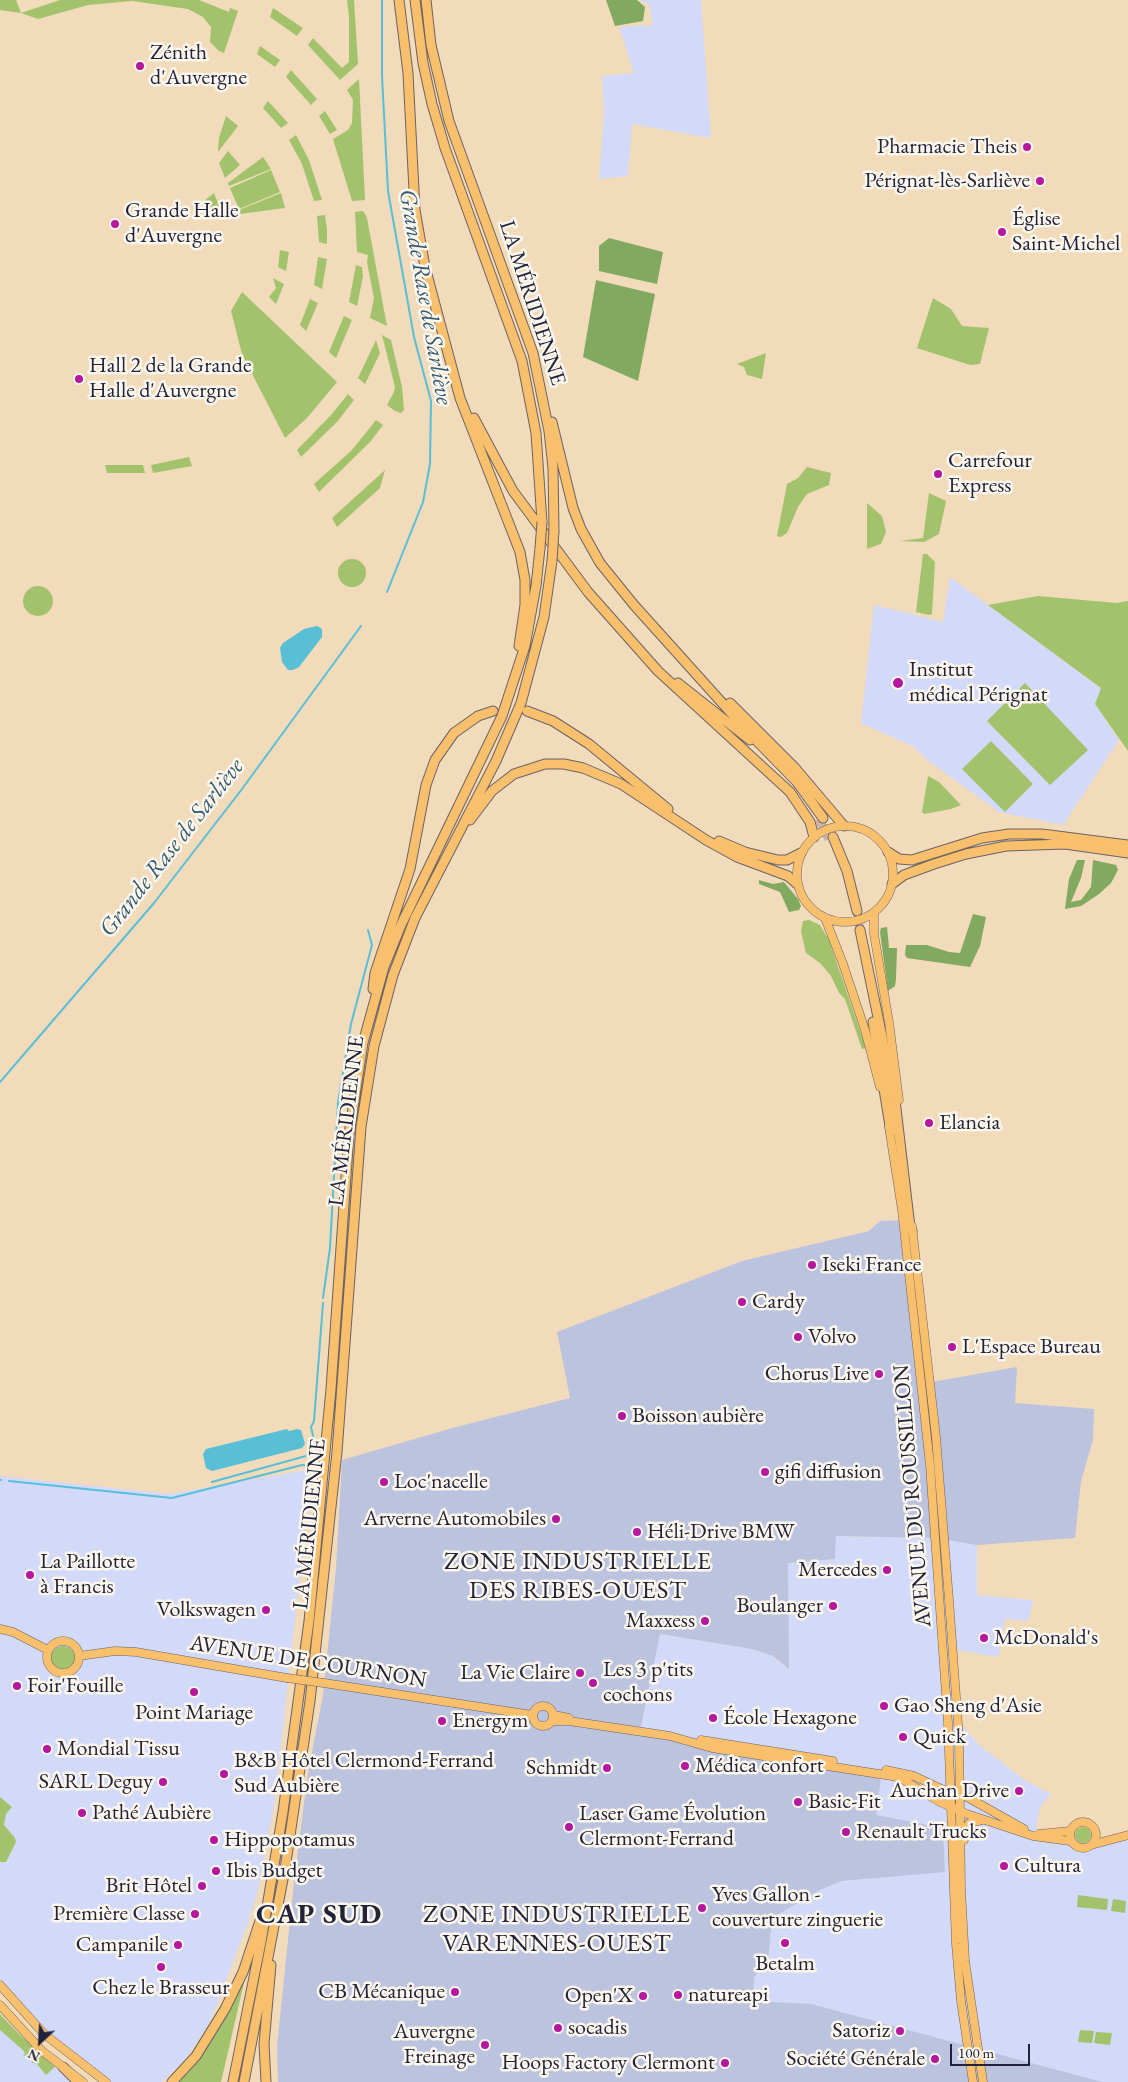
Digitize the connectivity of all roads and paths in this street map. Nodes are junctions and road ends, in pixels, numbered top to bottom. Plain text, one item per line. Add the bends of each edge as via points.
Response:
1 (399, 0) edge
2 (404, 0) edge
3 (415, 0) edge
4 (426, 0) edge
5 (404, 37) junction
6 (448, 356) junction
7 (544, 399) junction
8 (623, 632) junction
9 (691, 668) junction
10 (516, 676) junction
11 (492, 711) dead end
12 (527, 711) dead end
13 (844, 826) junction
14 (814, 837) junction
15 (831, 838) tunnel mouth
16 (452, 844) junction
17 (1128, 846) edge
18 (888, 852) junction
19 (801, 853) junction
20 (1128, 853) edge
21 (797, 884) junction
22 (892, 884) junction
23 (854, 911) tunnel mouth
24 (874, 912) junction
25 (824, 918) junction
26 (371, 1009) junction
27 (891, 1132) junction
28 (912, 1231) junction
29 (0, 1630) edge
30 (48, 1650) junction
31 (79, 1656) junction
32 (532, 1715) junction
33 (553, 1718) junction
34 (950, 1774) junction
35 (926, 1781) junction
36 (950, 1792) junction
37 (960, 1795) junction
38 (950, 1807) junction
39 (960, 1811) junction
40 (987, 1820) junction
41 (1070, 1831) junction
42 (1096, 1833) junction
43 (1128, 1835) edge
44 (1118, 1838) junction
45 (963, 1840) junction
46 (1070, 1841) junction
47 (1091, 1845) junction
48 (267, 1907) junction
49 (960, 1942) junction
50 (271, 1944) junction
51 (0, 1984) edge
52 (0, 2005) edge
53 (63, 2068) junction
54 (78, 2082) edge
55 (83, 2082) edge
56 (106, 2082) edge
57 (172, 2082) edge
58 (233, 2082) edge
59 (244, 2082) edge
60 (266, 2082) edge
61 (973, 2082) edge
62 (983, 2082) edge

1 - 5 highway
2 - 5 highway
3 - 10 highway, LA MÉRIDIENNE, bridge via 432,104 522,361 536,433 542,522 540,558 531,616
4 - 7 highway, LA MÉRIDIENNE via 431,45 449,121 533,353
5 - 6 highway via 416,210 431,295
6 - 8 highway via 483,439 513,492 561,559
6 - 10 highway via 460,398 520,552 525,605
7 - 9 highway via 556,433 573,508 590,546 614,582
7 - 16 highway, LA MÉRIDIENNE, bridge via 553,468 554,530 552,569 538,646 521,702 496,761
8 - 9 highway via 679,684 768,757 821,818 797,782
8 - 14 highway via 688,700 777,778 804,810
9 - 13 highway via 769,742
10 - 26 highway, LA MÉRIDIENNE via 484,757 400,925
11 - 26 highway via 454,733 441,749 430,772 410,869 375,973
12 - 19 highway via 553,721 589,744 664,806 707,835 768,859 787,860
13 - 14 main road via 827,829
13 - 18 main road via 872,834
14 - 19 main road
15 - 23 highway
16 - 21 highway via 503,781 528,767 564,764 583,768 621,784 700,836 737,857 788,876
16 - 50 highway, LA MÉRIDIENNE via 401,952 380,1019 369,1072 361,1127 337,1452 320,1622 300,1773
17 - 18 highway via 1042,834 1009,834 982,838 912,860 900,859
18 - 22 main road
19 - 21 main road via 796,870
20 - 22 highway via 1065,844 1006,846 934,864 904,875
21 - 25 main road via 810,908
22 - 24 main road
24 - 25 main road via 864,918 844,922
24 - 28 main road, AVENUE DU ROUSSILLON via 874,934 890,1031
25 - 27 main road, AVENUE DU ROUSSILLON via 865,1030
26 - 48 highway, LA MÉRIDIENNE via 349,1134 330,1398 309,1621
27 - 28 highway via 858,931 895,1100
27 - 34 main road, AVENUE DU ROUSSILLON via 930,1470
28 - 37 main road, AVENUE DU ROUSSILLON via 936,1436 959,1738
29 - 30 main road
30 - 31 main road via 56,1643 68,1642
30 - 31 main road via 48,1664 59,1673 73,1670
31 - 32 main road, AVENUE DE COURNON, bridge via 136,1652
32 - 33 main road via 540,1726 548,1726
32 - 33 main road via 536,1708 543,1706 550,1708
33 - 35 main road via 902,1772
33 - 38 main road via 670,1736 712,1748 892,1776
34 - 35 main road via 941,1782
34 - 36 main road, AVENUE DU ROUSSILLON
35 - 36 main road
36 - 37 main road
36 - 38 main road, AVENUE DU ROUSSILLON
37 - 39 main road, AVENUE DU ROUSSILLON
37 - 41 main road via 1029,1832
38 - 39 main road
38 - 49 main road, AVENUE DU ROUSSILLON via 954,1922
39 - 40 main road
39 - 45 main road, AVENUE DU ROUSSILLON
40 - 45 main road via 971,1822
40 - 46 main road via 1033,1836
41 - 42 main road via 1075,1824 1083,1822 1092,1826
41 - 46 main road
42 - 44 main road
42 - 47 main road
43 - 44 main road
44 - 47 main road
45 - 49 main road, AVENUE DU ROUSSILLON
45 - 49 main road via 967,1923
46 - 47 main road via 1079,1848
48 - 57 highway via 256,1930 244,1972 224,2009 196,2056
48 - 58 highway, LA MÉRIDIENNE
49 - 61 main road, AVENUE DU ROUSSILLON via 961,2001
49 - 62 main road, AVENUE DU ROUSSILLON
50 - 59 highway, LA MÉRIDIENNE
50 - 60 highway via 271,1983 264,2044
51 - 56 main road via 44,2034
52 - 53 main road via 32,2041
53 - 54 highway
53 - 55 main road

